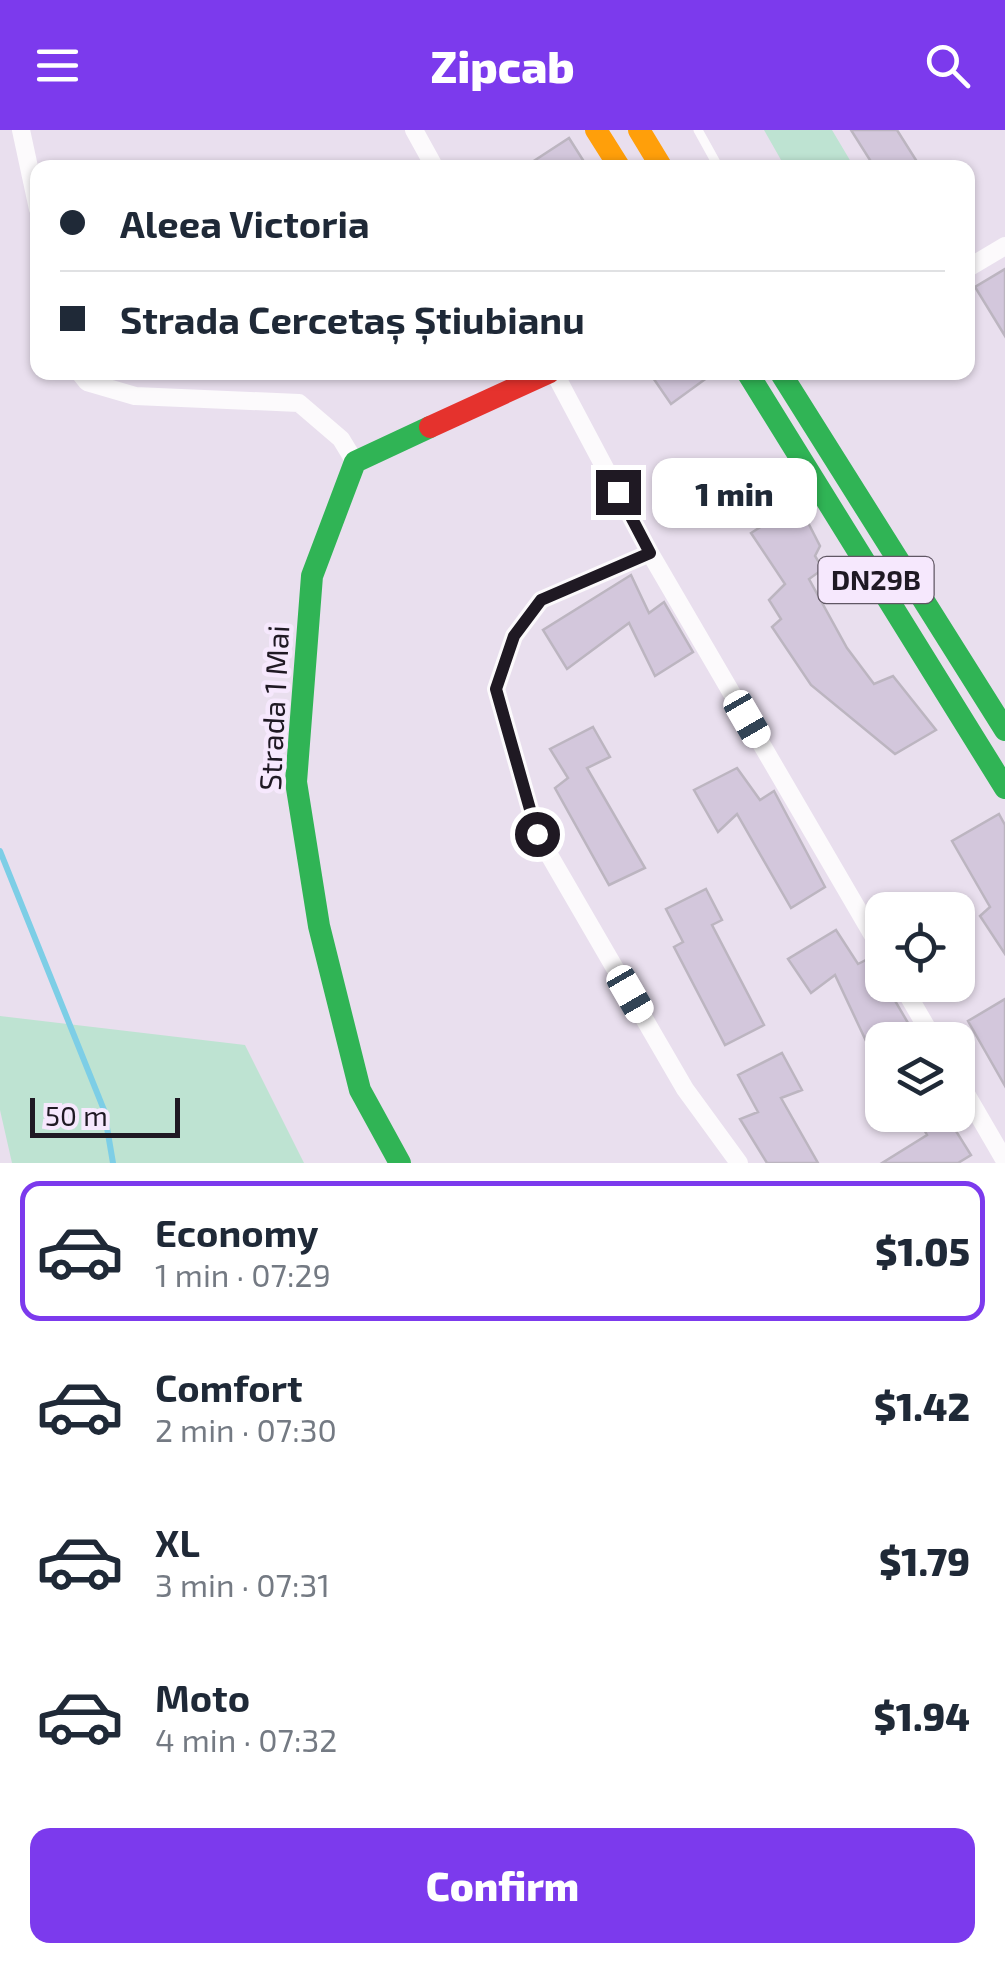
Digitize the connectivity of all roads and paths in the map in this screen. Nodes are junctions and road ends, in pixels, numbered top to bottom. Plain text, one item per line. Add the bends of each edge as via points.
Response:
1 (21, 130) edge
2 (414, 130) edge
3 (596, 130) edge
4 (639, 130) edge
5 (698, 130) edge
6 (431, 160) edge
7 (615, 160) edge
8 (657, 160) edge
9 (714, 160) edge
10 (30, 172) edge
11 (1005, 246) edge
12 (975, 264) edge
13 (85, 380) edge
14 (534, 380) edge
15 (556, 380) edge
16 (751, 380) edge
17 (785, 380) edge
18 (355, 462) junction
19 (650, 553) junction
20 (1005, 730) edge
21 (1003, 778) edge
22 (865, 922) edge
23 (975, 1109) edge
24 (1005, 1161) edge
25 (400, 1163) edge
26 (740, 1163) edge

1 - 10 street
2 - 6 street
3 - 7 main road
4 - 8 main road
5 - 9 lane
11 - 12 street
13 - 18 street via 135,396 299,403 341,439
14 - 18 main road
15 - 19 street
16 - 21 main road, DN29B
17 - 20 main road, DN29B
18 - 25 main road, Strada 1 Mai via 312,576 296,782 319,926 360,1090
19 - 22 street
19 - 26 street via 541,600 514,636 496,689 537,834 685,1090
23 - 24 street

